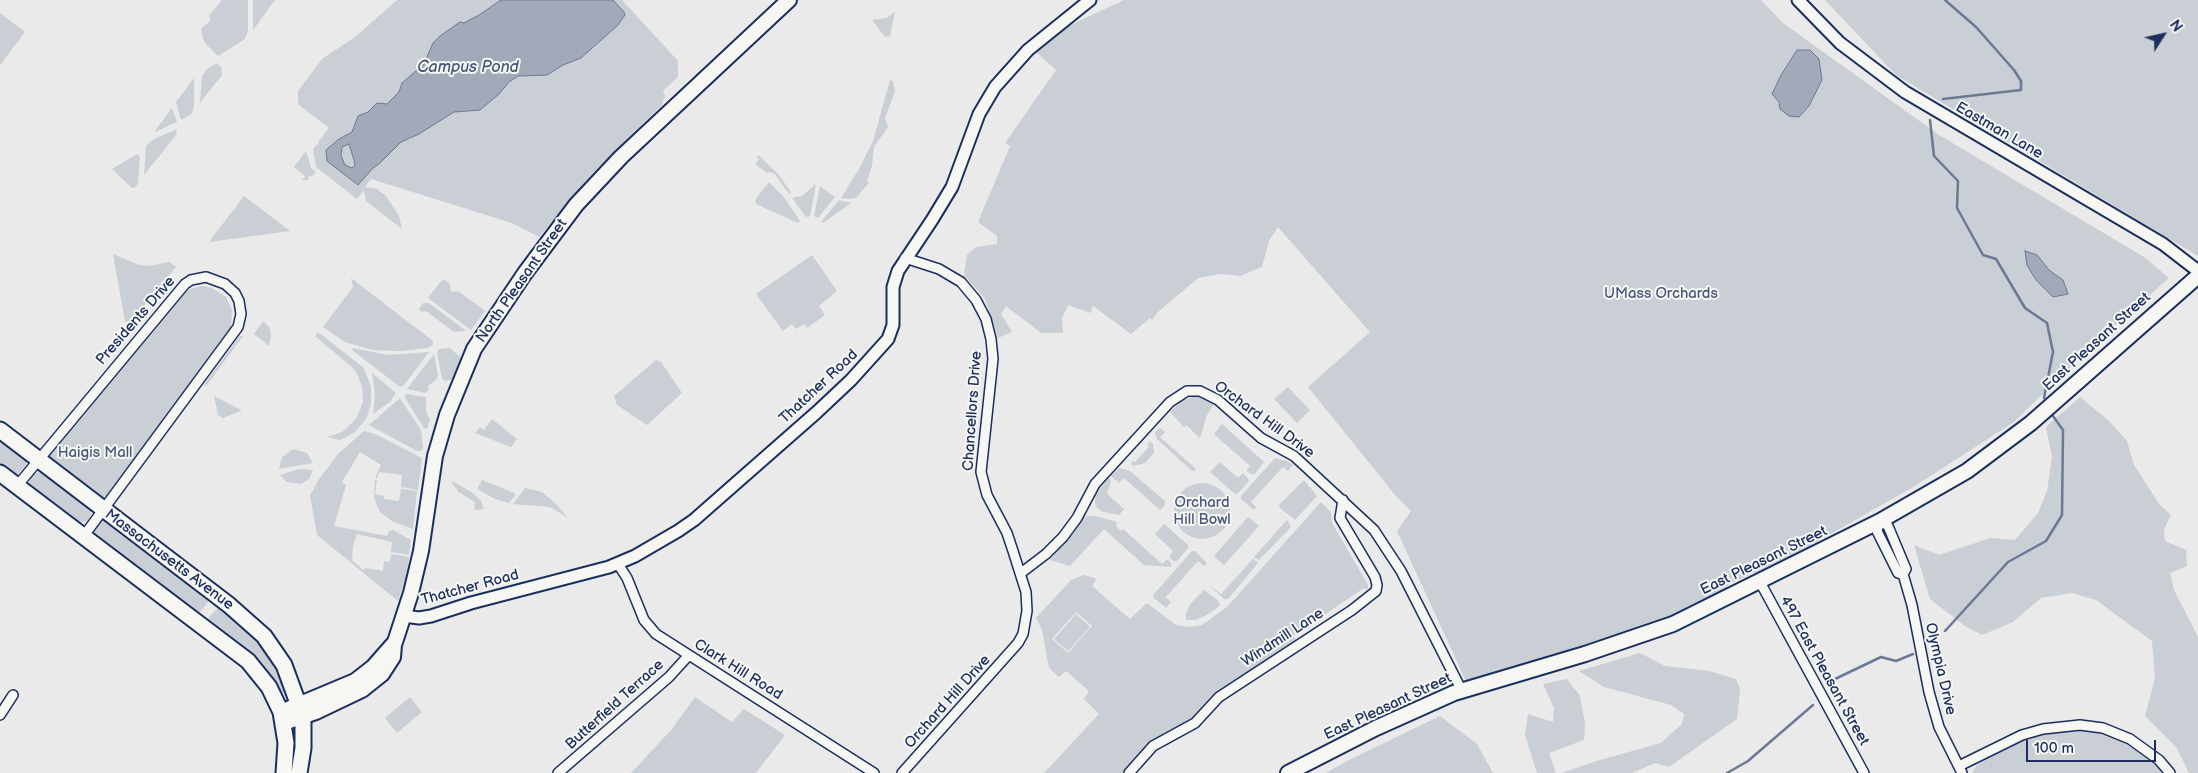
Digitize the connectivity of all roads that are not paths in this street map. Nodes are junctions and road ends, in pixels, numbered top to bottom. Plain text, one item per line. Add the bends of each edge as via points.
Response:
1 (789, 0) edge
2 (1090, 0) edge
3 (1798, 0) edge
4 (905, 258) junction
5 (2198, 271) edge
6 (2198, 276) edge
7 (0, 430) edge
8 (38, 459) junction
9 (0, 473) edge
10 (17, 486) junction
11 (1343, 500) junction
12 (104, 510) junction
13 (1880, 522) junction
14 (84, 537) junction
15 (618, 564) junction
16 (1021, 573) junction
17 (1760, 582) junction
18 (404, 616) junction
19 (689, 655) junction
20 (1462, 691) junction
21 (13, 695) dead end
22 (301, 711) junction
23 (0, 715) edge
24 (282, 718) junction
25 (1961, 769) edge
26 (284, 773) edge
27 (299, 773) edge
28 (558, 773) edge
29 (874, 773) edge
30 (902, 773) edge
31 (1129, 773) edge
32 (1288, 773) edge
33 (1864, 773) edge
34 (2170, 773) edge

1 - 18 main road, North Pleasant Street via 621,157 576,205 487,328 463,373 441,433 420,551
2 - 4 street, Thatcher Road via 1028,50 995,87 979,114 952,186
3 - 5 street, Eastman Lane via 1840,43 1905,92 2163,244
4 - 15 street, Thatcher Road via 894,287 892,331 874,356 823,406 694,520
4 - 16 street, Chancellors Drive via 939,269 961,282 986,319 993,359 981,472 987,494 1007,533
6 - 13 main road, East Pleasant Street via 2031,423 1967,470
7 - 8 main road, Massachusetts Avenue
8 - 10 street, Presidents Drive
8 - 12 main road, Massachusetts Avenue
8 - 12 street, Presidents Drive via 185,284 206,277 225,284 239,301 242,314 238,327
9 - 10 main road
10 - 14 main road
11 - 16 street, Orchard Hill Drive via 1294,456 1261,438 1210,394 1187,391 1170,402 1100,478 1074,522 1054,546
11 - 20 street, Orchard Hill Drive via 1374,530 1393,557
11 - 31 street, Windmill Lane via 1340,518 1375,577 1376,591 1219,697 1195,723 1153,746
12 - 14 street, Presidents Drive
12 - 22 main road, Massachusetts Avenue via 256,628 284,665
13 - 17 main road, East Pleasant Street
13 - 25 street, Olympia Drive via 1878,531 1898,573 1903,574 1937,720
14 - 24 main road via 248,661 269,686
15 - 18 street, Thatcher Road via 430,616
15 - 19 street, Clark Hill Road via 650,628
16 - 30 street, Orchard Hill Drive via 1027,611 1018,643
17 - 20 main road, East Pleasant Street via 1673,624 1638,637
17 - 33 street, 497 East Pleasant Street
18 - 22 main road, North Pleasant Street via 392,657 373,682 362,690
19 - 28 street, Butterfield Terrace via 669,677
19 - 29 street, Clark Hill Road
20 - 32 main road, East Pleasant Street via 1411,711
21 - 23 street
22 - 24 main road, North Pleasant Street
22 - 27 main road via 304,738
24 - 26 main road via 286,743
25 - 34 street, Olympia Drive via 2022,735 2073,724 2116,732 2148,750

